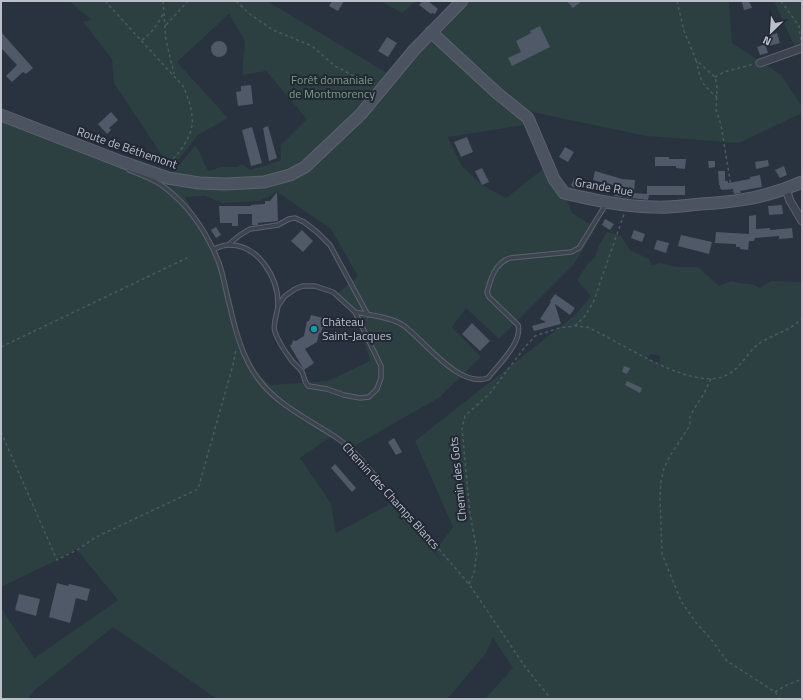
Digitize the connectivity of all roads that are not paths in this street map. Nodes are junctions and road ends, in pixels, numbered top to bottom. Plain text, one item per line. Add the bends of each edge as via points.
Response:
1 (462, 1) edge
2 (431, 32) junction
3 (801, 49) edge
4 (760, 63) road end
5 (1, 115) edge
6 (122, 162) junction
7 (802, 182) edge
8 (786, 189) junction
9 (608, 202) junction
10 (802, 221) edge
11 (228, 245) junction
12 (213, 249) junction
13 (278, 306) junction
14 (355, 312) junction
15 (368, 315) junction
16 (377, 478) road end

1 - 2 street, Route de Béthemont
2 - 6 street, Route de Béthemont via 361,114 305,167 290,175 264,182 199,183 168,178
2 - 9 street, Grande Rue via 528,118 554,179 564,193
3 - 4 street
5 - 6 street, Route de Béthemont
6 - 12 lane, Chemin des Champs Blancs via 120,166 158,183 174,194 196,219
7 - 8 street, Grande Rue
8 - 9 street, Grande Rue via 734,202 656,207
8 - 10 street
9 - 15 lane via 578,248 571,252 510,258 497,266 487,292 520,330 516,342 488,378 481,381 469,379 446,364 401,324
11 - 12 lane
11 - 13 lane via 251,252 260,259 273,279
11 - 15 lane via 250,229 278,226 295,218 304,222 330,245
12 - 16 lane, Chemin des Champs Blancs via 238,340 252,371 287,407 351,448
13 - 14 lane via 285,296 295,289 315,286 333,292
13 - 14 lane via 275,332 292,362 303,372 303,380 308,386 360,398 368,397 377,389 381,378 381,366
14 - 15 lane

